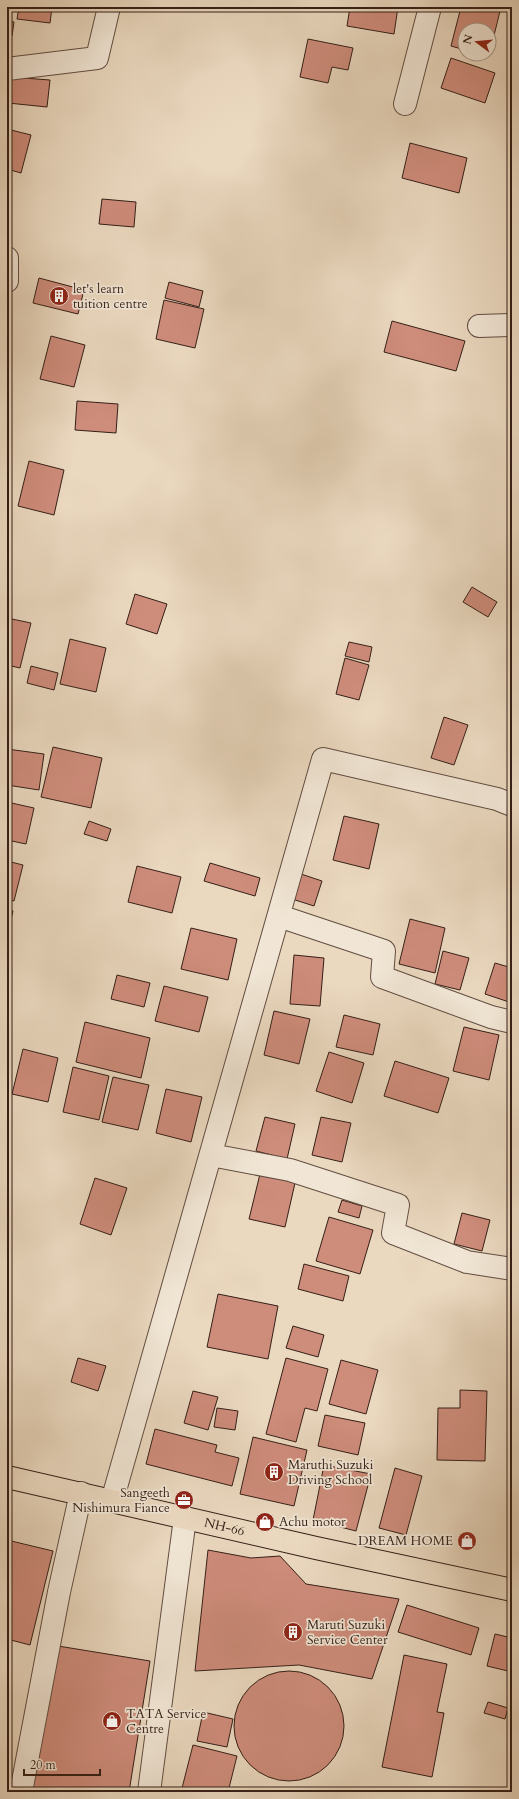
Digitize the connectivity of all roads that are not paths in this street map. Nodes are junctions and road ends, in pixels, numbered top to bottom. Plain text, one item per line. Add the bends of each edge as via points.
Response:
1 (109, 7) edge
2 (430, 7) edge
3 (7, 69) edge
4 (405, 104) dead end
5 (7, 258) edge
6 (7, 281) edge
7 (512, 325) edge
8 (479, 326) dead end
9 (512, 805) edge
10 (279, 916) junction
11 (512, 1022) edge
12 (210, 1155) junction
13 (512, 1269) edge
14 (7, 1477) edge
15 (81, 1493) junction
16 (112, 1502) junction
17 (185, 1518) junction
18 (512, 1590) edge
19 (21, 1792) edge
20 (149, 1792) edge

1 - 3 street via 97,58
2 - 4 street
5 - 6 street
7 - 8 street
9 - 10 street via 497,799 323,759
10 - 11 street via 384,951 382,977 491,1017
10 - 12 street
12 - 13 street via 290,1170 398,1205 392,1233 466,1262
12 - 16 street
14 - 15 main road, NH-66
15 - 16 main road, NH-66
15 - 19 street via 59,1592
16 - 17 main road, NH-66
17 - 18 main road, NH-66
17 - 20 street

